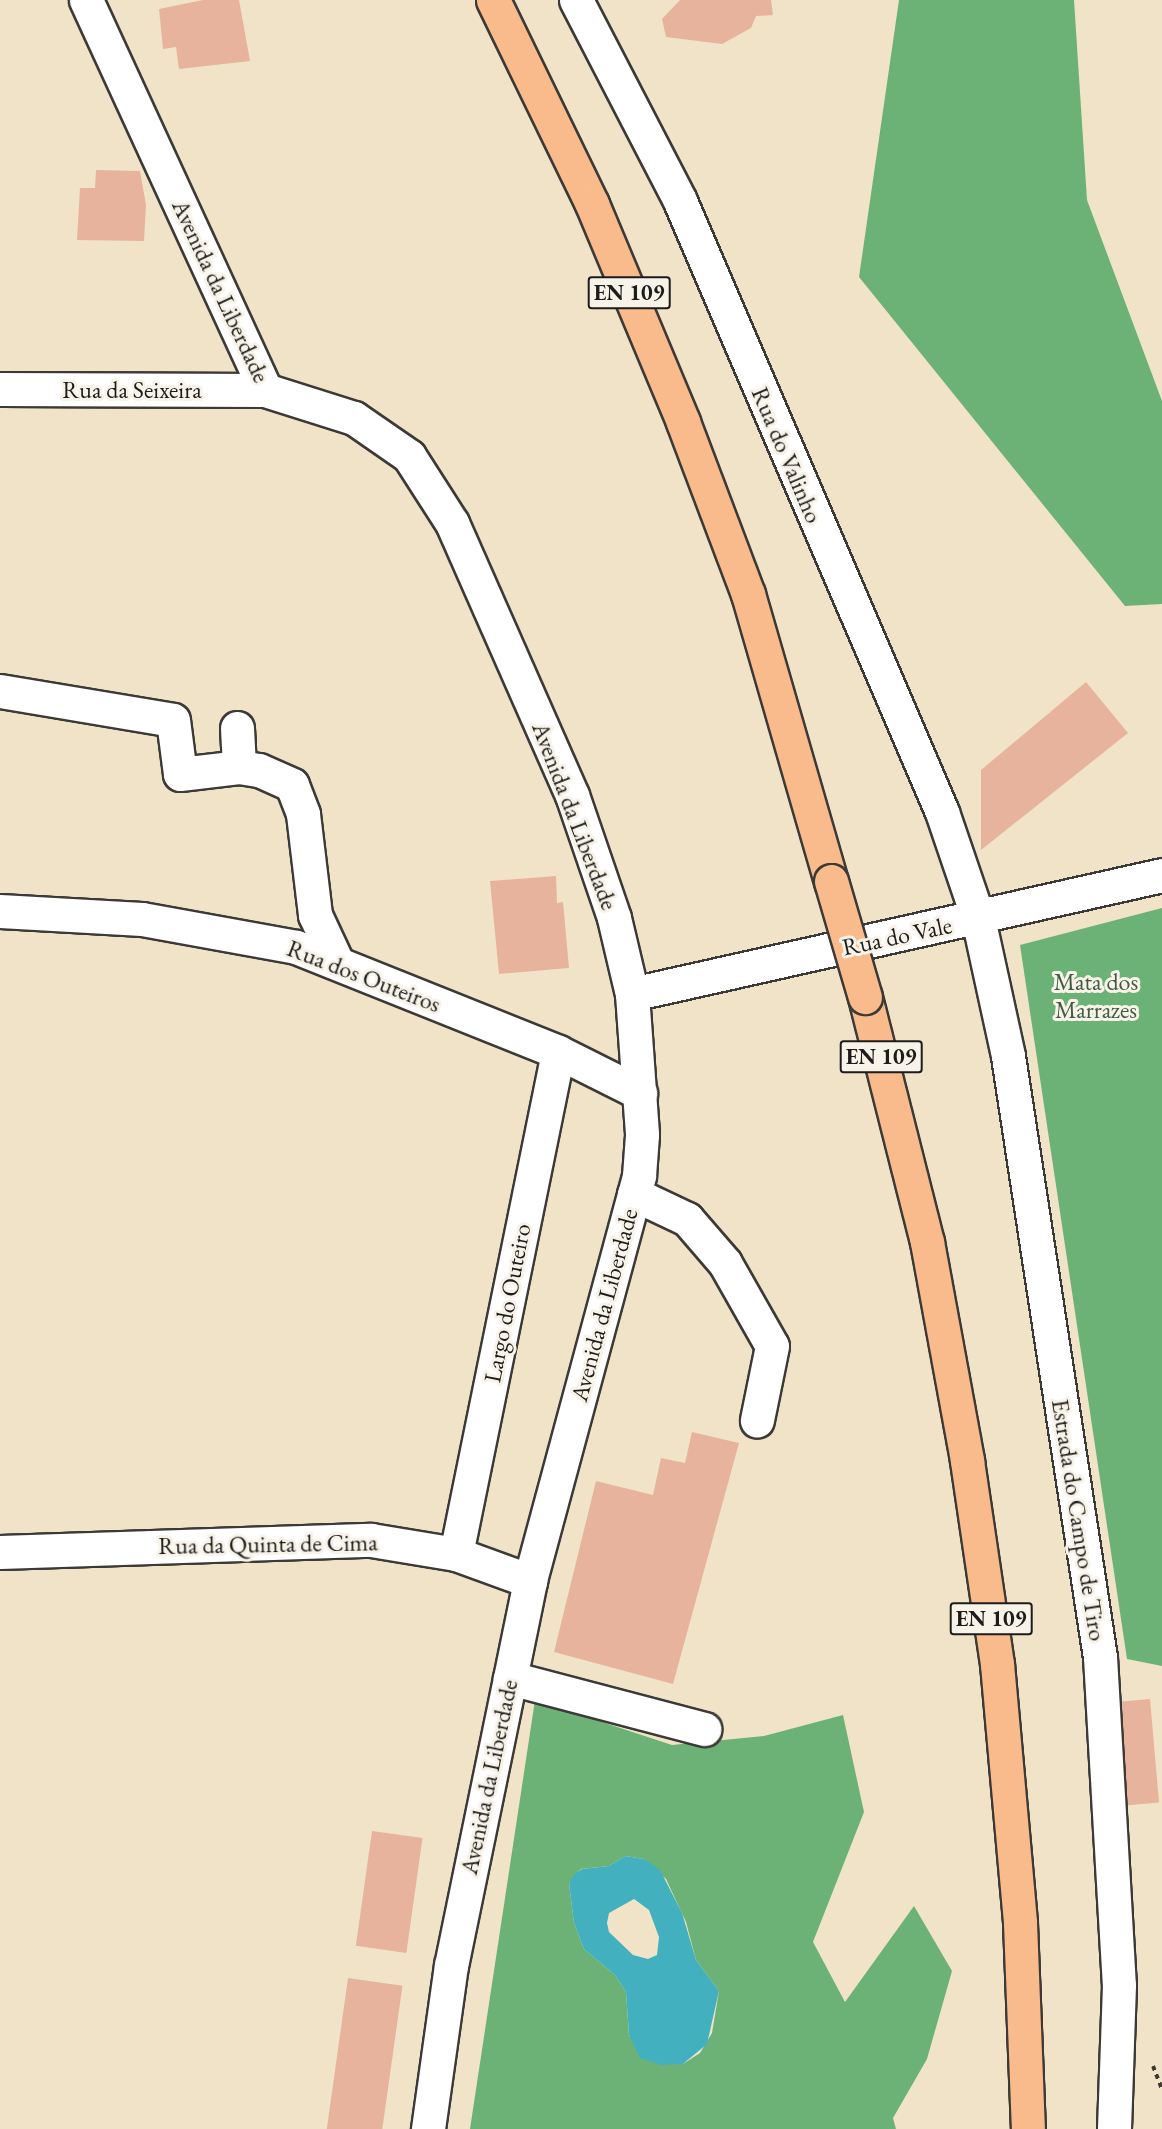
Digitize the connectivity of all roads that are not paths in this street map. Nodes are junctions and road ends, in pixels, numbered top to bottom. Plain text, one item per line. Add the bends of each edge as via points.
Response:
1 (86, 0) edge
2 (493, 0) edge
3 (576, 0) edge
4 (0, 389) edge
5 (265, 390) junction
6 (0, 691) edge
7 (237, 728) dead end
8 (239, 767) junction
9 (1162, 875) edge
10 (0, 911) edge
11 (978, 918) junction
12 (336, 960) junction
13 (632, 994) junction
14 (558, 1052) junction
15 (640, 1093) junction
16 (634, 1194) junction
17 (757, 1420) dead end
18 (0, 1552) edge
19 (456, 1554) junction
20 (530, 1581) junction
21 (510, 1678) junction
22 (704, 1729) dead end
23 (428, 2129) edge
24 (1028, 2129) edge
25 (1114, 2129) edge

1 - 5 street, Avenida da Liberdade
2 - 24 main road, EN 109, bridge via 592,204 683,422 748,594 865,997 927,1242 994,1641 1020,1923
3 - 11 street, Rua do Valinho via 680,201 942,812
4 - 5 street, Rua da Seixeira
5 - 13 street, Avenida da Liberdade via 354,418 374,429 409,456 441,501 572,795 603,878
6 - 8 street via 173,720 180,774
7 - 8 street
8 - 12 street via 259,770 292,785 303,814 315,915
9 - 11 street, Rua do Vale
10 - 12 street, Rua dos Outeiros via 142,919 296,947
11 - 13 street, Rua do Vale
11 - 25 street, Estrada do Campo de Tiro via 1008,1056 1100,1657 1119,1985
12 - 14 street, Rua dos Outeiros
13 - 15 street, Avenida da Liberdade
14 - 15 street, Rua dos Outeiros
14 - 19 street, Largo do Outeiro
15 - 16 street, Avenida da Liberdade via 642,1135
16 - 17 street via 687,1219 725,1263 772,1346
16 - 20 street, Avenida da Liberdade
18 - 19 street, Rua da Quinta de Cima via 322,1539 371,1540
19 - 20 street, Rua da Quinta de Cima
20 - 21 street, Avenida da Liberdade
21 - 22 street
21 - 23 street, Avenida da Liberdade via 451,1965

